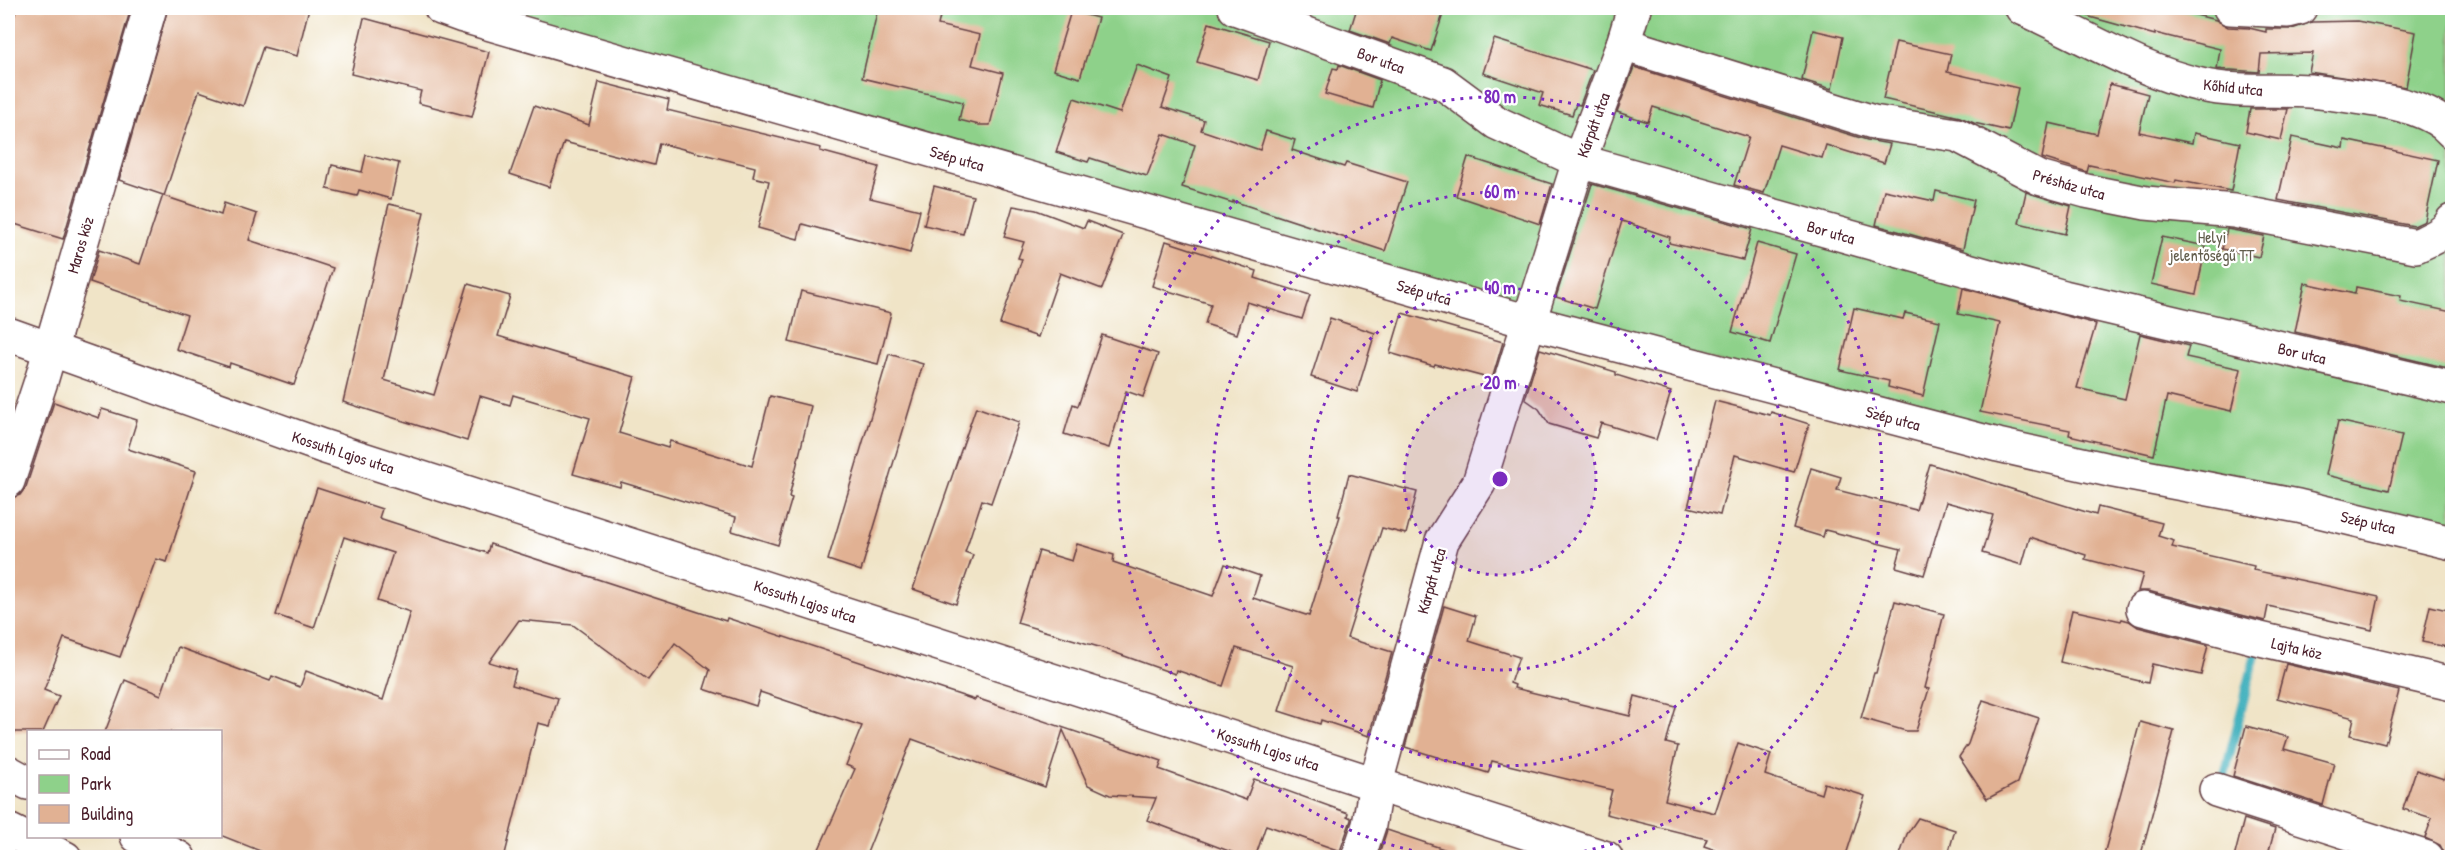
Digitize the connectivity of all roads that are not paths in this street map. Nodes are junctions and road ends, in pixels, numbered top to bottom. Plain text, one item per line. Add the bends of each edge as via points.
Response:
1 (150, 8) edge
2 (441, 8) edge
3 (1235, 8) edge
4 (1634, 8) edge
5 (2022, 8) edge
6 (2230, 8) edge
7 (2300, 8) edge
8 (1623, 44) junction
9 (2452, 132) edge
10 (1579, 162) junction
11 (2452, 222) edge
12 (1529, 322) junction
13 (8, 334) edge
14 (49, 351) junction
15 (2452, 388) edge
16 (8, 481) edge
17 (2452, 543) edge
18 (2143, 609) dead end
19 (2452, 684) edge
20 (8, 772) edge
21 (27, 782) edge
22 (1376, 783) junction
23 (2216, 790) dead end
24 (8, 830) edge
25 (139, 838) edge
26 (65, 858) edge
27 (179, 858) edge
28 (1358, 858) edge
29 (1606, 858) edge
30 (2427, 858) edge

1 - 14 street, Maros köz
2 - 12 street, Szép utca
3 - 10 street, Bor utca via 1443,83 1497,123
4 - 8 street, Kárpát utca
5 - 9 street, Kőhíd utca via 2129,61 2202,86 2312,91 2380,100 2422,113
6 - 7 street
8 - 10 street, Kárpát utca
8 - 11 street, Présház utca via 1873,122 1957,135 2039,178 2086,191 2182,208 2234,211 2416,246
10 - 12 street, Kárpát utca
10 - 15 street, Bor utca via 2064,297
12 - 17 street, Szép utca via 1998,445 2298,506
12 - 22 street, Kárpát utca via 1479,483 1442,541
13 - 14 street, Kossuth Lajos utca
14 - 16 street, Maros köz
14 - 22 street, Kossuth Lajos utca via 322,446
18 - 19 street, Lajta köz
20 - 21 street
22 - 28 street, Kárpát utca
22 - 29 street, Kossuth Lajos utca
23 - 30 street
24 - 26 street
25 - 27 street

